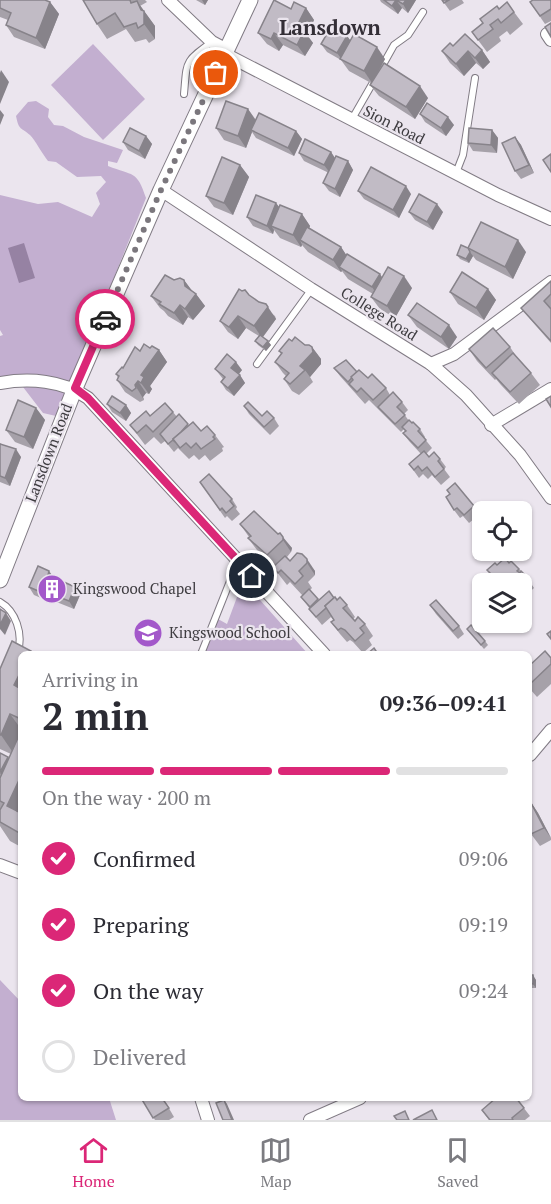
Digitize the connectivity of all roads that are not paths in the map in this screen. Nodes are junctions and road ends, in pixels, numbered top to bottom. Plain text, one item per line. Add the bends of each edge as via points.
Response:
1 (168, 0) edge
2 (250, 0) edge
3 (423, 12) dead end
4 (212, 42) junction
5 (226, 52) junction
6 (475, 78) dead end
7 (184, 94) dead end
8 (352, 120) junction
9 (456, 173) junction
10 (161, 190) junction
11 (551, 219) edge
12 (551, 282) edge
13 (311, 289) junction
14 (454, 354) junction
15 (257, 364) dead end
16 (431, 364) junction
17 (445, 376) junction
18 (0, 383) edge
19 (75, 388) junction
20 (551, 389) edge
21 (491, 425) junction
22 (551, 498) edge
23 (238, 560) junction
24 (0, 580) edge
25 (0, 602) edge
26 (202, 651) edge
27 (321, 651) edge
28 (18, 656) edge
29 (551, 730) edge
30 (532, 753) edge
31 (0, 865) edge
32 (18, 872) edge
33 (202, 1101) edge
34 (353, 1101) edge
35 (208, 1120) edge
36 (310, 1120) edge

1 - 4 street, Sion Road
2 - 5 street, Lansdown Road
3 - 8 lane via 408,34 394,45
4 - 5 street, Sion Road
4 - 7 lane via 187,64
5 - 8 street, Sion Road
5 - 10 street, Lansdown Road
6 - 9 lane via 463,155
8 - 9 street, Sion Road
9 - 11 street, Sion Road
10 - 13 street, College Road
10 - 19 street, Lansdown Road
12 - 14 street
13 - 15 lane
13 - 16 street, College Road
14 - 16 street
14 - 17 street
16 - 17 street, College Road
17 - 21 street, College Road
18 - 19 street via 18,380
19 - 23 street
19 - 24 street, Lansdown Road
20 - 21 street
21 - 22 street, College Road via 520,455
23 - 26 lane
23 - 27 street
25 - 28 lane via 17,623 21,642
29 - 30 street
31 - 32 street
33 - 35 street
34 - 36 street

